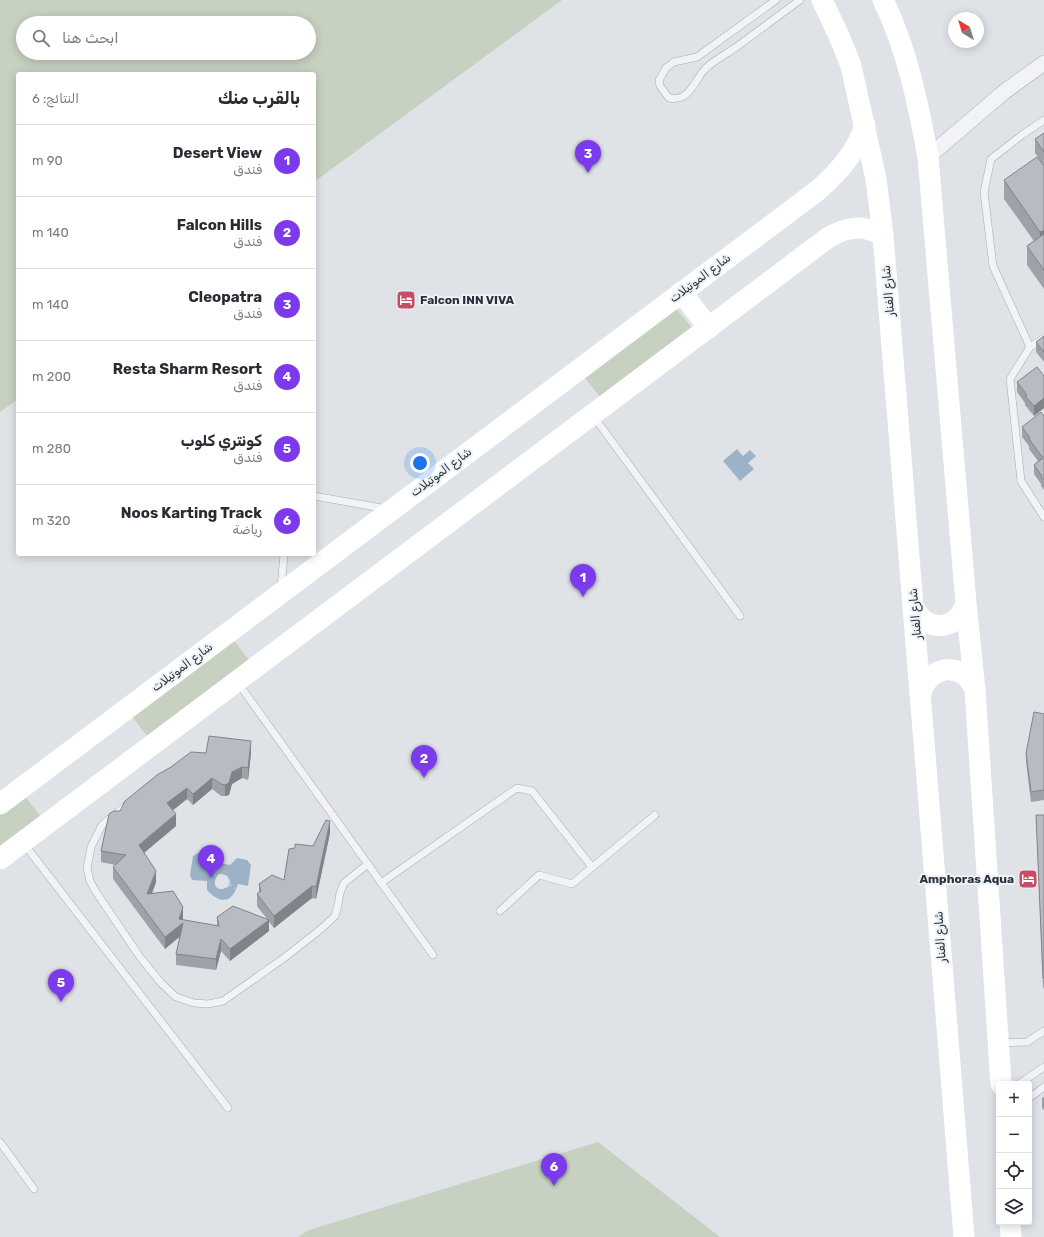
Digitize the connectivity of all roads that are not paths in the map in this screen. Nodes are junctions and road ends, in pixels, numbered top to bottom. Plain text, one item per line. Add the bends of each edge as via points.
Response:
1 (776, 0) edge
2 (800, 0) edge
3 (822, 0) edge
4 (883, 0) edge
5 (1044, 63) edge
6 (1044, 120) edge
7 (865, 125) junction
8 (928, 157) junction
9 (883, 235) junction
10 (681, 292) junction
11 (709, 328) junction
12 (1044, 338) edge
13 (1030, 347) junction
14 (593, 415) junction
15 (316, 496) edge
16 (391, 510) junction
17 (1044, 517) edge
18 (284, 556) edge
19 (280, 593) junction
20 (966, 603) junction
21 (914, 607) junction
22 (740, 616) dead end
23 (237, 682) junction
24 (975, 690) junction
25 (921, 693) junction
26 (137, 797) edge
27 (0, 804) edge
28 (655, 815) dead end
29 (23, 842) junction
30 (0, 859) edge
31 (368, 864) junction
32 (592, 867) junction
33 (381, 883) junction
34 (500, 911) dead end
35 (433, 955) dead end
36 (1044, 1031) edge
37 (998, 1043) junction
38 (1044, 1066) edge
39 (1001, 1081) edge
40 (1023, 1081) edge
41 (1044, 1086) edge
42 (1032, 1096) edge
43 (228, 1108) dead end
44 (0, 1142) edge
45 (34, 1189) dead end
46 (1010, 1225) edge
47 (964, 1237) edge
48 (1011, 1237) edge

1 - 2 lane via 697,57 674,62 666,68 660,86 669,98 674,99 687,93 705,69
3 - 7 main road, شارع الفنار via 851,66
4 - 8 main road via 906,59
5 - 8 street via 1004,92
6 - 13 lane via 991,159 984,192 993,266
7 - 9 main road, شارع الفنار via 876,179
7 - 10 main road, شارع الموتيلات via 854,150 818,191
8 - 20 main road
9 - 11 main road via 871,229 860,228 848,229 829,237
9 - 21 main road, شارع الفنار
10 - 11 main road
10 - 16 main road, شارع الموتيلات
11 - 14 main road
12 - 13 lane
13 - 17 lane via 1010,379 1021,481
14 - 22 lane
14 - 23 main road
15 - 16 lane
16 - 19 main road, شارع الموتيلات
18 - 19 lane
19 - 27 main road, شارع الموتيلات
20 - 21 main road via 955,621 942,626 928,623
20 - 24 main road
21 - 25 main road, شارع الفنار
23 - 29 main road
23 - 31 lane
24 - 25 main road via 968,677 947,669 927,679
24 - 37 main road
25 - 47 main road, شارع الفنار
26 - 31 lane via 102,825 91,847 87,868 90,881 140,957 161,983 176,997 194,1003 223,1001 321,929 335,916 344,883
28 - 32 lane
29 - 30 main road
29 - 43 lane
31 - 33 lane
32 - 33 lane via 532,791 517,788
32 - 34 lane via 572,884 539,875
33 - 35 lane
36 - 37 lane via 1027,1042
37 - 39 main road
38 - 40 lane
41 - 42 lane
44 - 45 lane
46 - 48 main road

